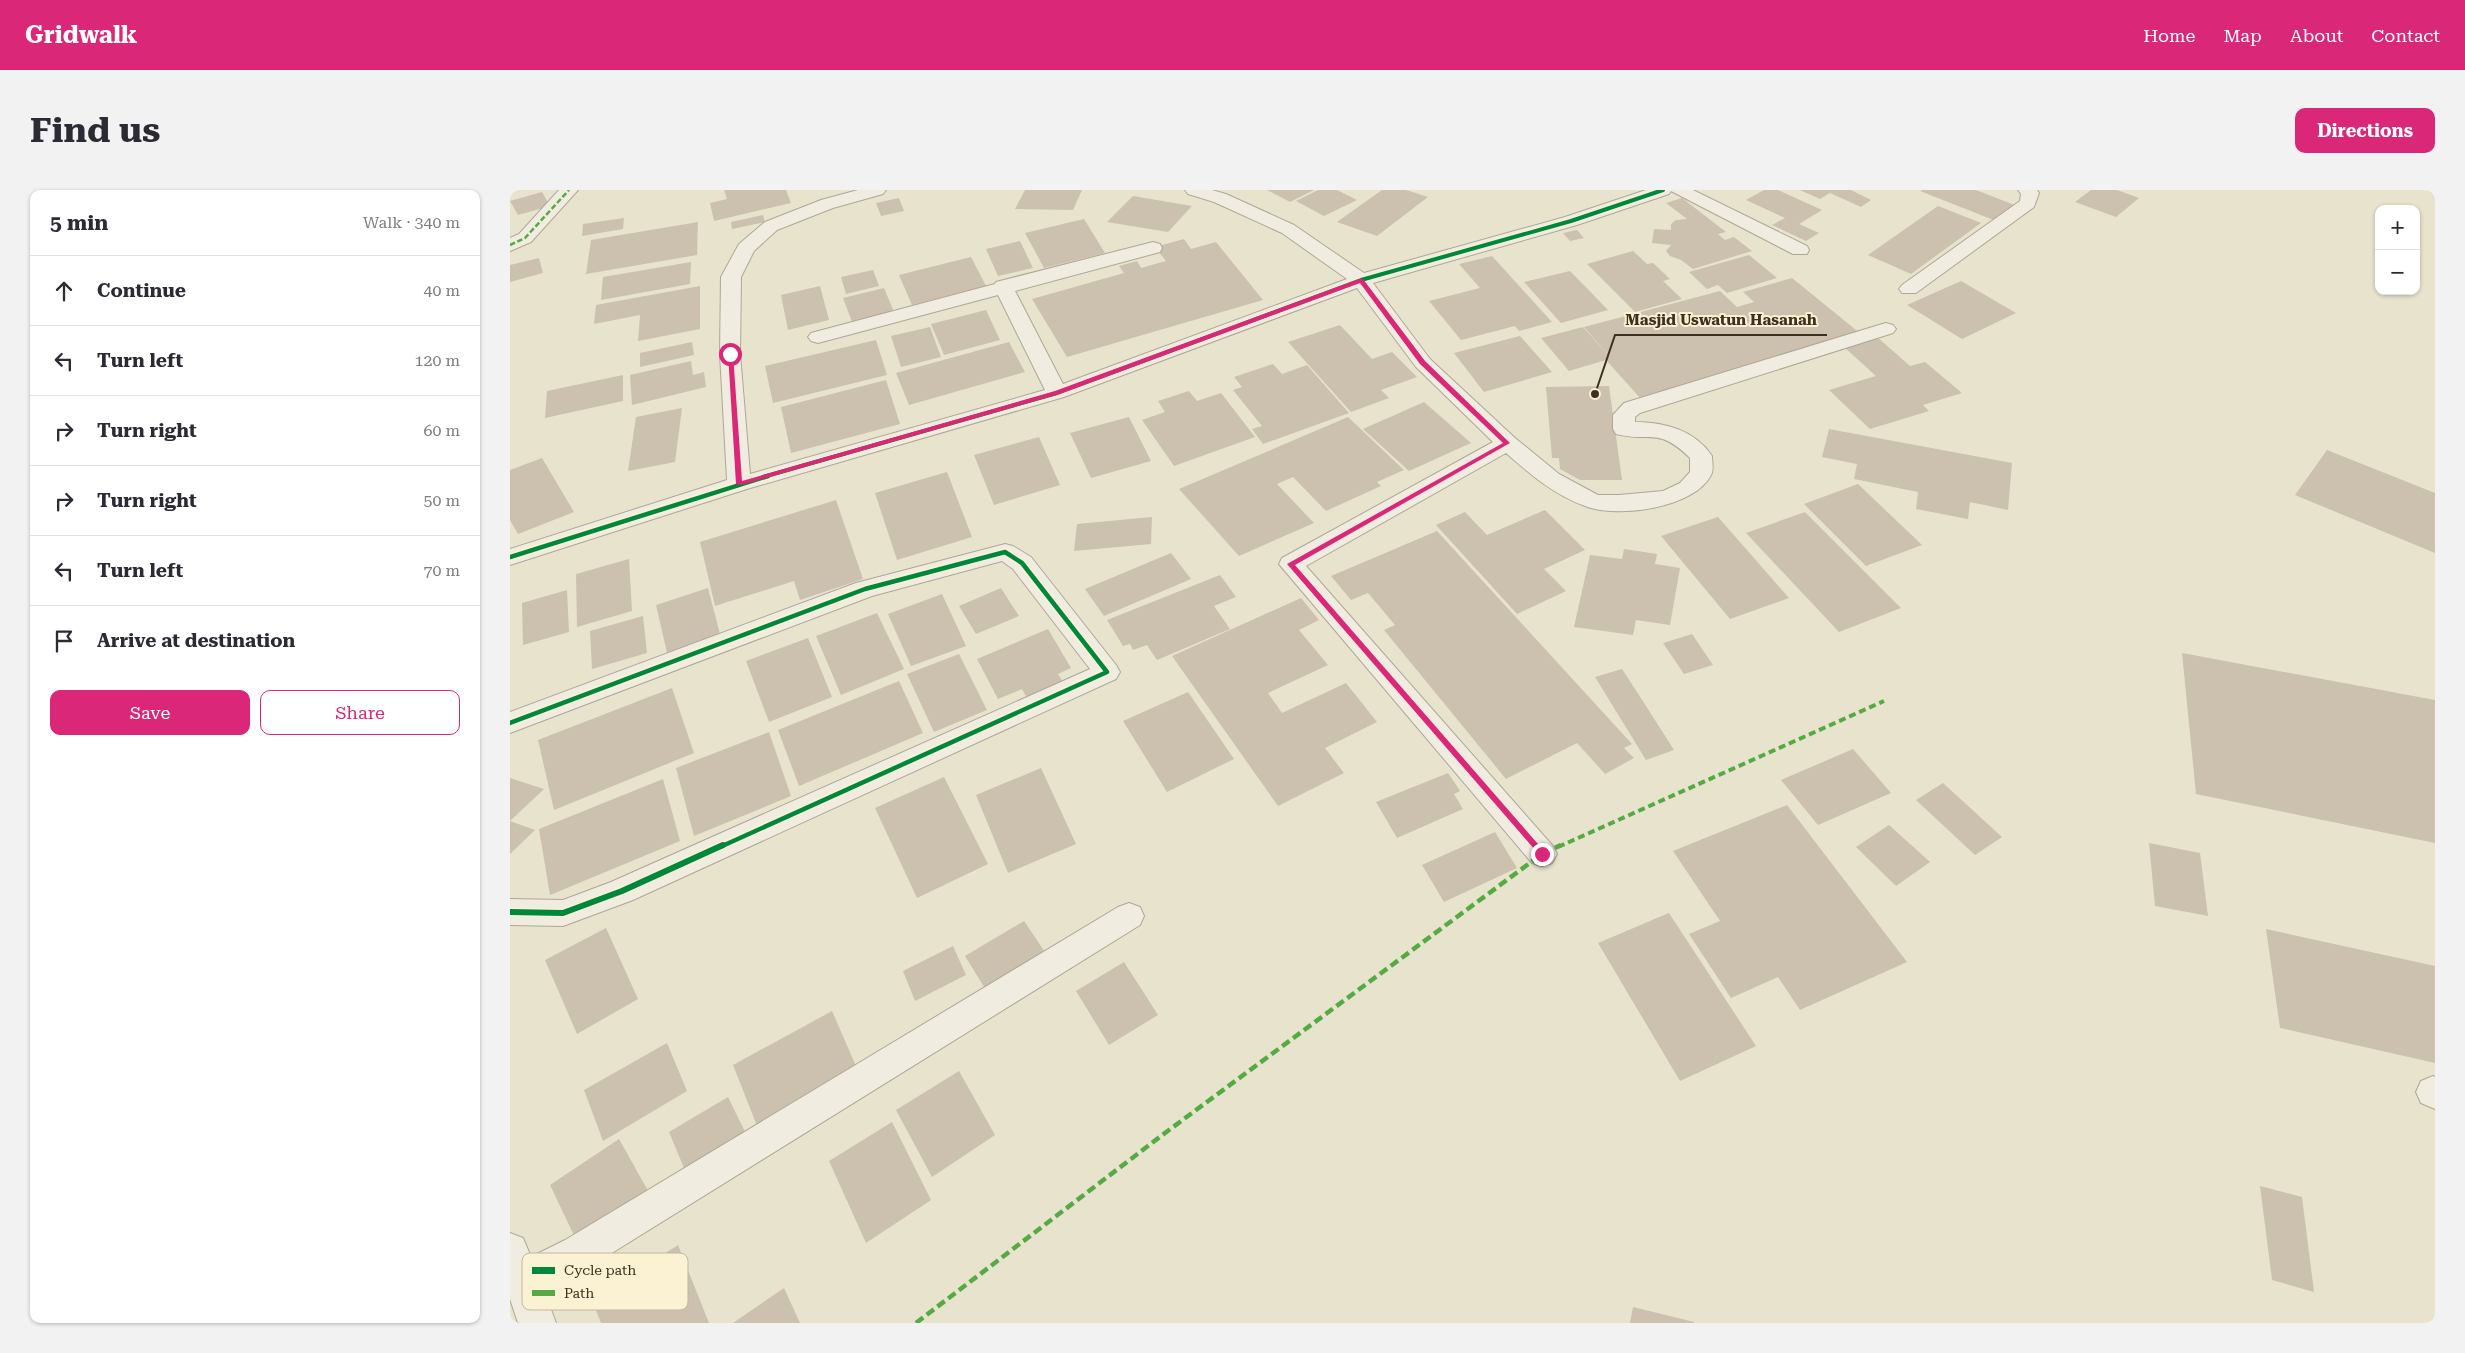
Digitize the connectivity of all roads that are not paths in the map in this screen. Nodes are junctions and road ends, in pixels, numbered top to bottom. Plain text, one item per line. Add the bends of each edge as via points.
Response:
1 (569, 190) edge
2 (877, 190) edge
3 (1194, 190) edge
4 (1662, 190) edge
5 (1679, 190) edge
6 (2027, 190) edge
7 (510, 245) edge
8 (1153, 248) dead end
9 (1800, 250) dead end
10 (1361, 280) junction
11 (1004, 286) junction
12 (1909, 289) dead end
13 (1886, 329) dead end
14 (818, 337) dead end
15 (1057, 393) junction
16 (1507, 443) junction
17 (739, 484) junction
18 (510, 557) edge
19 (510, 723) edge
20 (1542, 854) dead end
21 (510, 912) edge
22 (1128, 916) dead end
23 (578, 1253) edge
24 (516, 1266) edge
25 (522, 1282) edge
26 (532, 1310) edge
27 (537, 1323) edge

1 - 7 street via 525,238
2 - 17 street via 827,204 771,226 746,248 731,277 730,354
3 - 10 street via 1220,198 1288,229
4 - 10 street via 1570,221
5 - 9 street
6 - 12 street via 2030,193 2028,203
8 - 11 street
10 - 15 street
10 - 16 street via 1423,363
11 - 14 street
11 - 15 street
13 - 16 street via 1632,408 1624,415 1624,429 1656,428 1673,433 1701,456 1701,473 1688,488 1667,498 1595,502 1551,479
15 - 17 street
16 - 20 street via 1291,564
17 - 18 street
19 - 21 street via 865,589 1004,552 1022,562 1107,672 622,891 563,913
22 - 23 street
24 - 25 street
26 - 27 street

